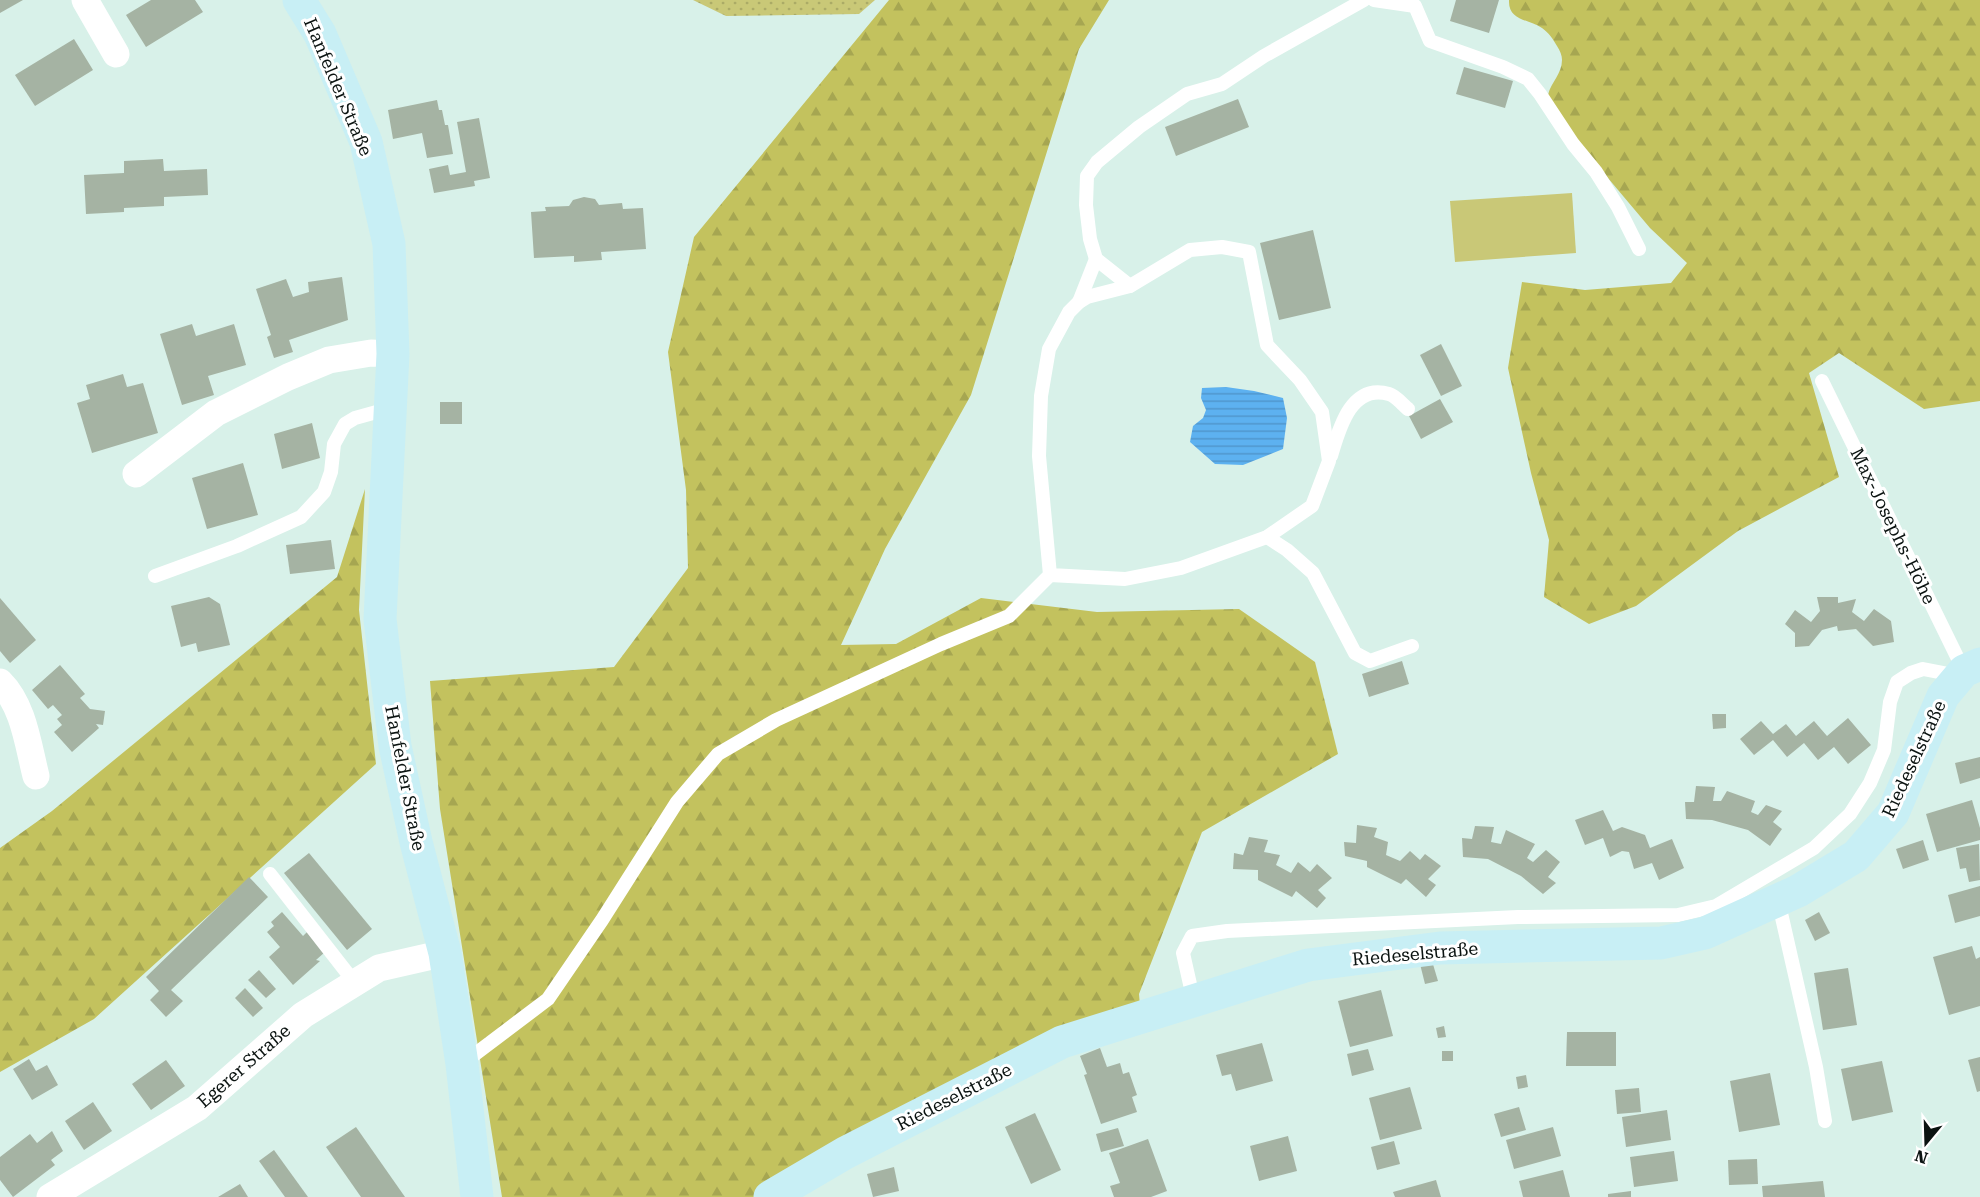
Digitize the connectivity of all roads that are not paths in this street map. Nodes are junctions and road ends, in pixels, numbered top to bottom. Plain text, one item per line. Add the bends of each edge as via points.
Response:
1 (85, 0) edge
2 (299, 0) edge
3 (1364, 0) edge
4 (1374, 0) edge
5 (116, 54) dead end
6 (1639, 249) dead end
7 (1096, 259) junction
8 (1130, 286) junction
9 (1079, 302) junction
10 (393, 354) junction
11 (1822, 381) dead end
12 (391, 408) junction
13 (1408, 409) dead end
14 (1329, 460) junction
15 (136, 474) dead end
16 (1267, 537) junction
17 (1050, 575) junction
18 (155, 576) dead end
19 (1412, 646) dead end
20 (1968, 670) edge
21 (0, 682) edge
22 (36, 776) dead end
23 (270, 874) dead end
24 (1778, 900) junction
25 (445, 953) junction
26 (355, 983) junction
27 (1194, 1002) junction
28 (462, 1064) junction
29 (1826, 1121) dead end
30 (50, 1197) edge
31 (477, 1197) edge
32 (770, 1197) edge

1 - 5 street
2 - 10 street, Hanfelder Straße via 320,34 366,142 389,244
3 - 7 lane via 1222,84 1187,94 1097,162 1087,176 1086,205
4 - 6 lane via 1415,6 1430,41 1528,79 1596,172
7 - 8 lane
7 - 9 lane
8 - 9 lane
8 - 14 lane via 1190,250 1222,247 1249,252 1267,345 1300,380 1322,412
9 - 17 lane via 1069,312 1049,349 1041,396 1039,456
10 - 12 street, Hanfelder Straße
10 - 15 street via 371,353 329,360 288,377 216,413
11 - 20 lane, Max-Josephs-Höhe
12 - 18 lane via 345,424 334,444 324,492 301,517
12 - 25 street, Hanfelder Straße via 380,619 395,746
13 - 14 lane via 1391,394 1371,393 1353,403 1342,421
14 - 16 lane via 1312,506
16 - 17 lane via 1181,568 1125,579
16 - 19 lane via 1314,573 1354,653 1370,661
17 - 28 lane via 1009,616 786,716 718,754 677,802 548,999
20 - 24 street, Riedeselstraße via 1943,696 1893,813 1856,856
20 - 27 lane via 1923,669 1897,682 1890,702 1884,750 1870,783 1850,814 1814,848 1716,906 1678,915 1518,917 1192,936 1183,953
21 - 22 street via 20,715
23 - 26 lane
24 - 27 street, Riedeselstraße via 1705,933 1661,943 1429,949 1308,965
24 - 29 lane
25 - 26 street, Egerer Straße via 379,968
25 - 28 street, Hanfelder Straße
26 - 30 street, Egerer Straße via 303,1016 197,1107
27 - 32 street, Riedeselstraße via 1062,1042 845,1153
28 - 31 street, Hanfelder Straße

